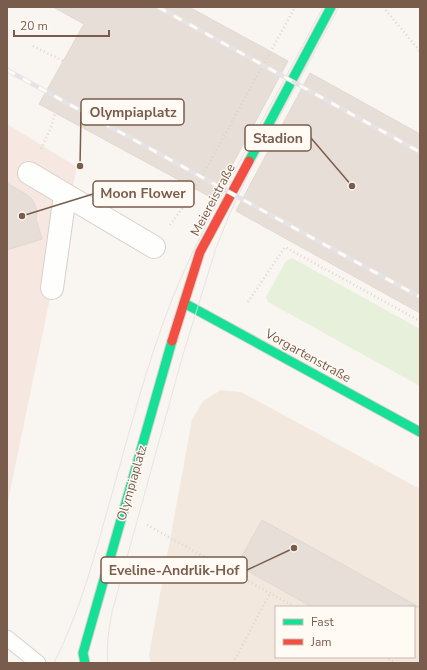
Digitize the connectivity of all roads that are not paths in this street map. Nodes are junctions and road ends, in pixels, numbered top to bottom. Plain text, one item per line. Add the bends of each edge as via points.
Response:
1 (331, 7) edge
2 (29, 173) dead end
3 (65, 195) junction
4 (154, 247) road end
5 (52, 288) dead end
6 (184, 303) junction
7 (420, 432) edge
8 (7, 638) edge
9 (38, 663) edge
10 (85, 663) edge

1 - 6 street, Meiereistraße via 200,252
2 - 3 street
3 - 4 street
3 - 5 street
6 - 7 street, Vorgartenstraße
6 - 10 street, Olympiaplatz via 84,653
8 - 9 lane

